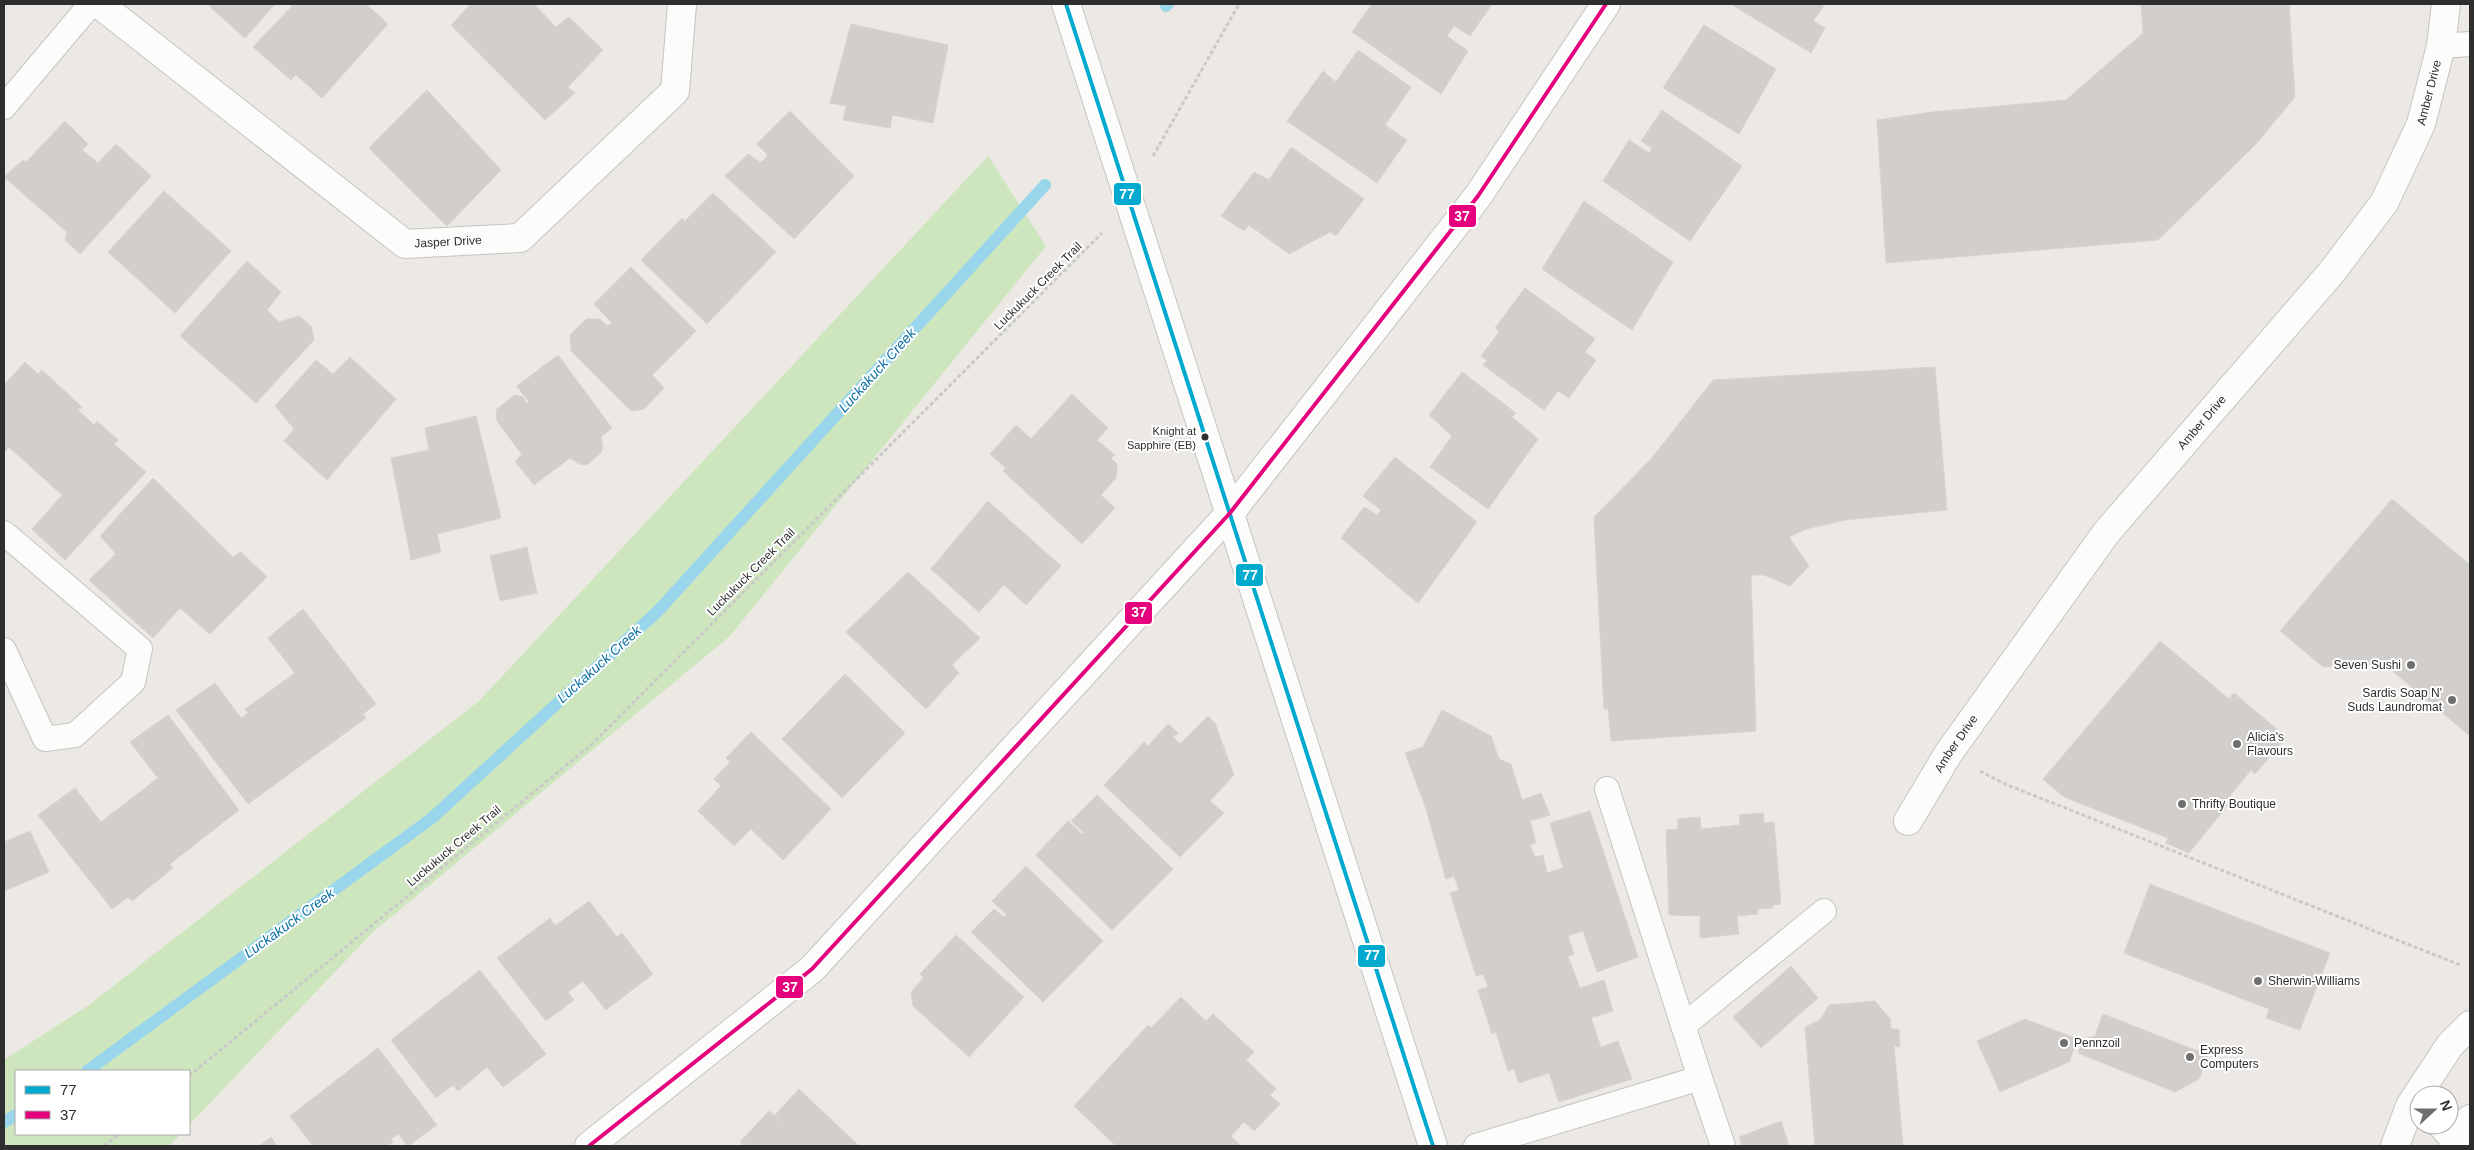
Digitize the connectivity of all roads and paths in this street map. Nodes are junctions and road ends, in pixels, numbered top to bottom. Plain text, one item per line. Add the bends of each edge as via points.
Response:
1 (91, 4) edge
2 (100, 4) edge
3 (682, 4) edge
4 (1066, 4) edge
5 (1239, 4) edge
6 (1606, 4) edge
7 (2446, 4) edge
8 (2470, 44) edge
9 (2440, 46) junction
10 (4, 107) edge
11 (1130, 205) junction
12 (1230, 513) junction
13 (4, 533) edge
14 (4, 650) edge
15 (1948, 754) junction
16 (1607, 789) dead end
17 (1908, 821) dead end
18 (1824, 911) dead end
19 (2460, 965) dead end
20 (2470, 1025) edge
21 (1683, 1026) junction
22 (190, 1075) edge
23 (1700, 1078) junction
24 (2428, 1085) edge
25 (2409, 1119) edge
26 (2470, 1119) edge
27 (118, 1135) edge
28 (2449, 1135) edge
29 (104, 1146) edge
30 (589, 1146) edge
31 (1433, 1146) edge
32 (1476, 1146) edge
33 (1723, 1146) edge
34 (2395, 1146) edge
35 (2458, 1146) edge

1 - 10 lane
2 - 3 street, Jasper Drive via 405,244 520,238 674,91
4 - 11 street
5 - 11 path, Luckukuck Creek Trail via 1165,132
6 - 12 street via 1478,196
7 - 9 street, Amber Drive
8 - 9 lane
9 - 15 street, Amber Drive via 2422,124 2384,203 2331,273 2106,533
11 - 12 street
11 - 22 path, Luckukuck Creek Trail via 590,745
12 - 30 street via 812,969
12 - 31 street
13 - 14 lane via 140,649 133,682 75,735 45,740
15 - 17 street, Amber Drive
15 - 19 path via 2005,784
16 - 21 lane
18 - 21 lane
20 - 24 street via 2450,1045
21 - 23 lane
23 - 32 lane
23 - 33 lane
25 - 34 street
26 - 35 street
27 - 29 path
28 - 35 lane

